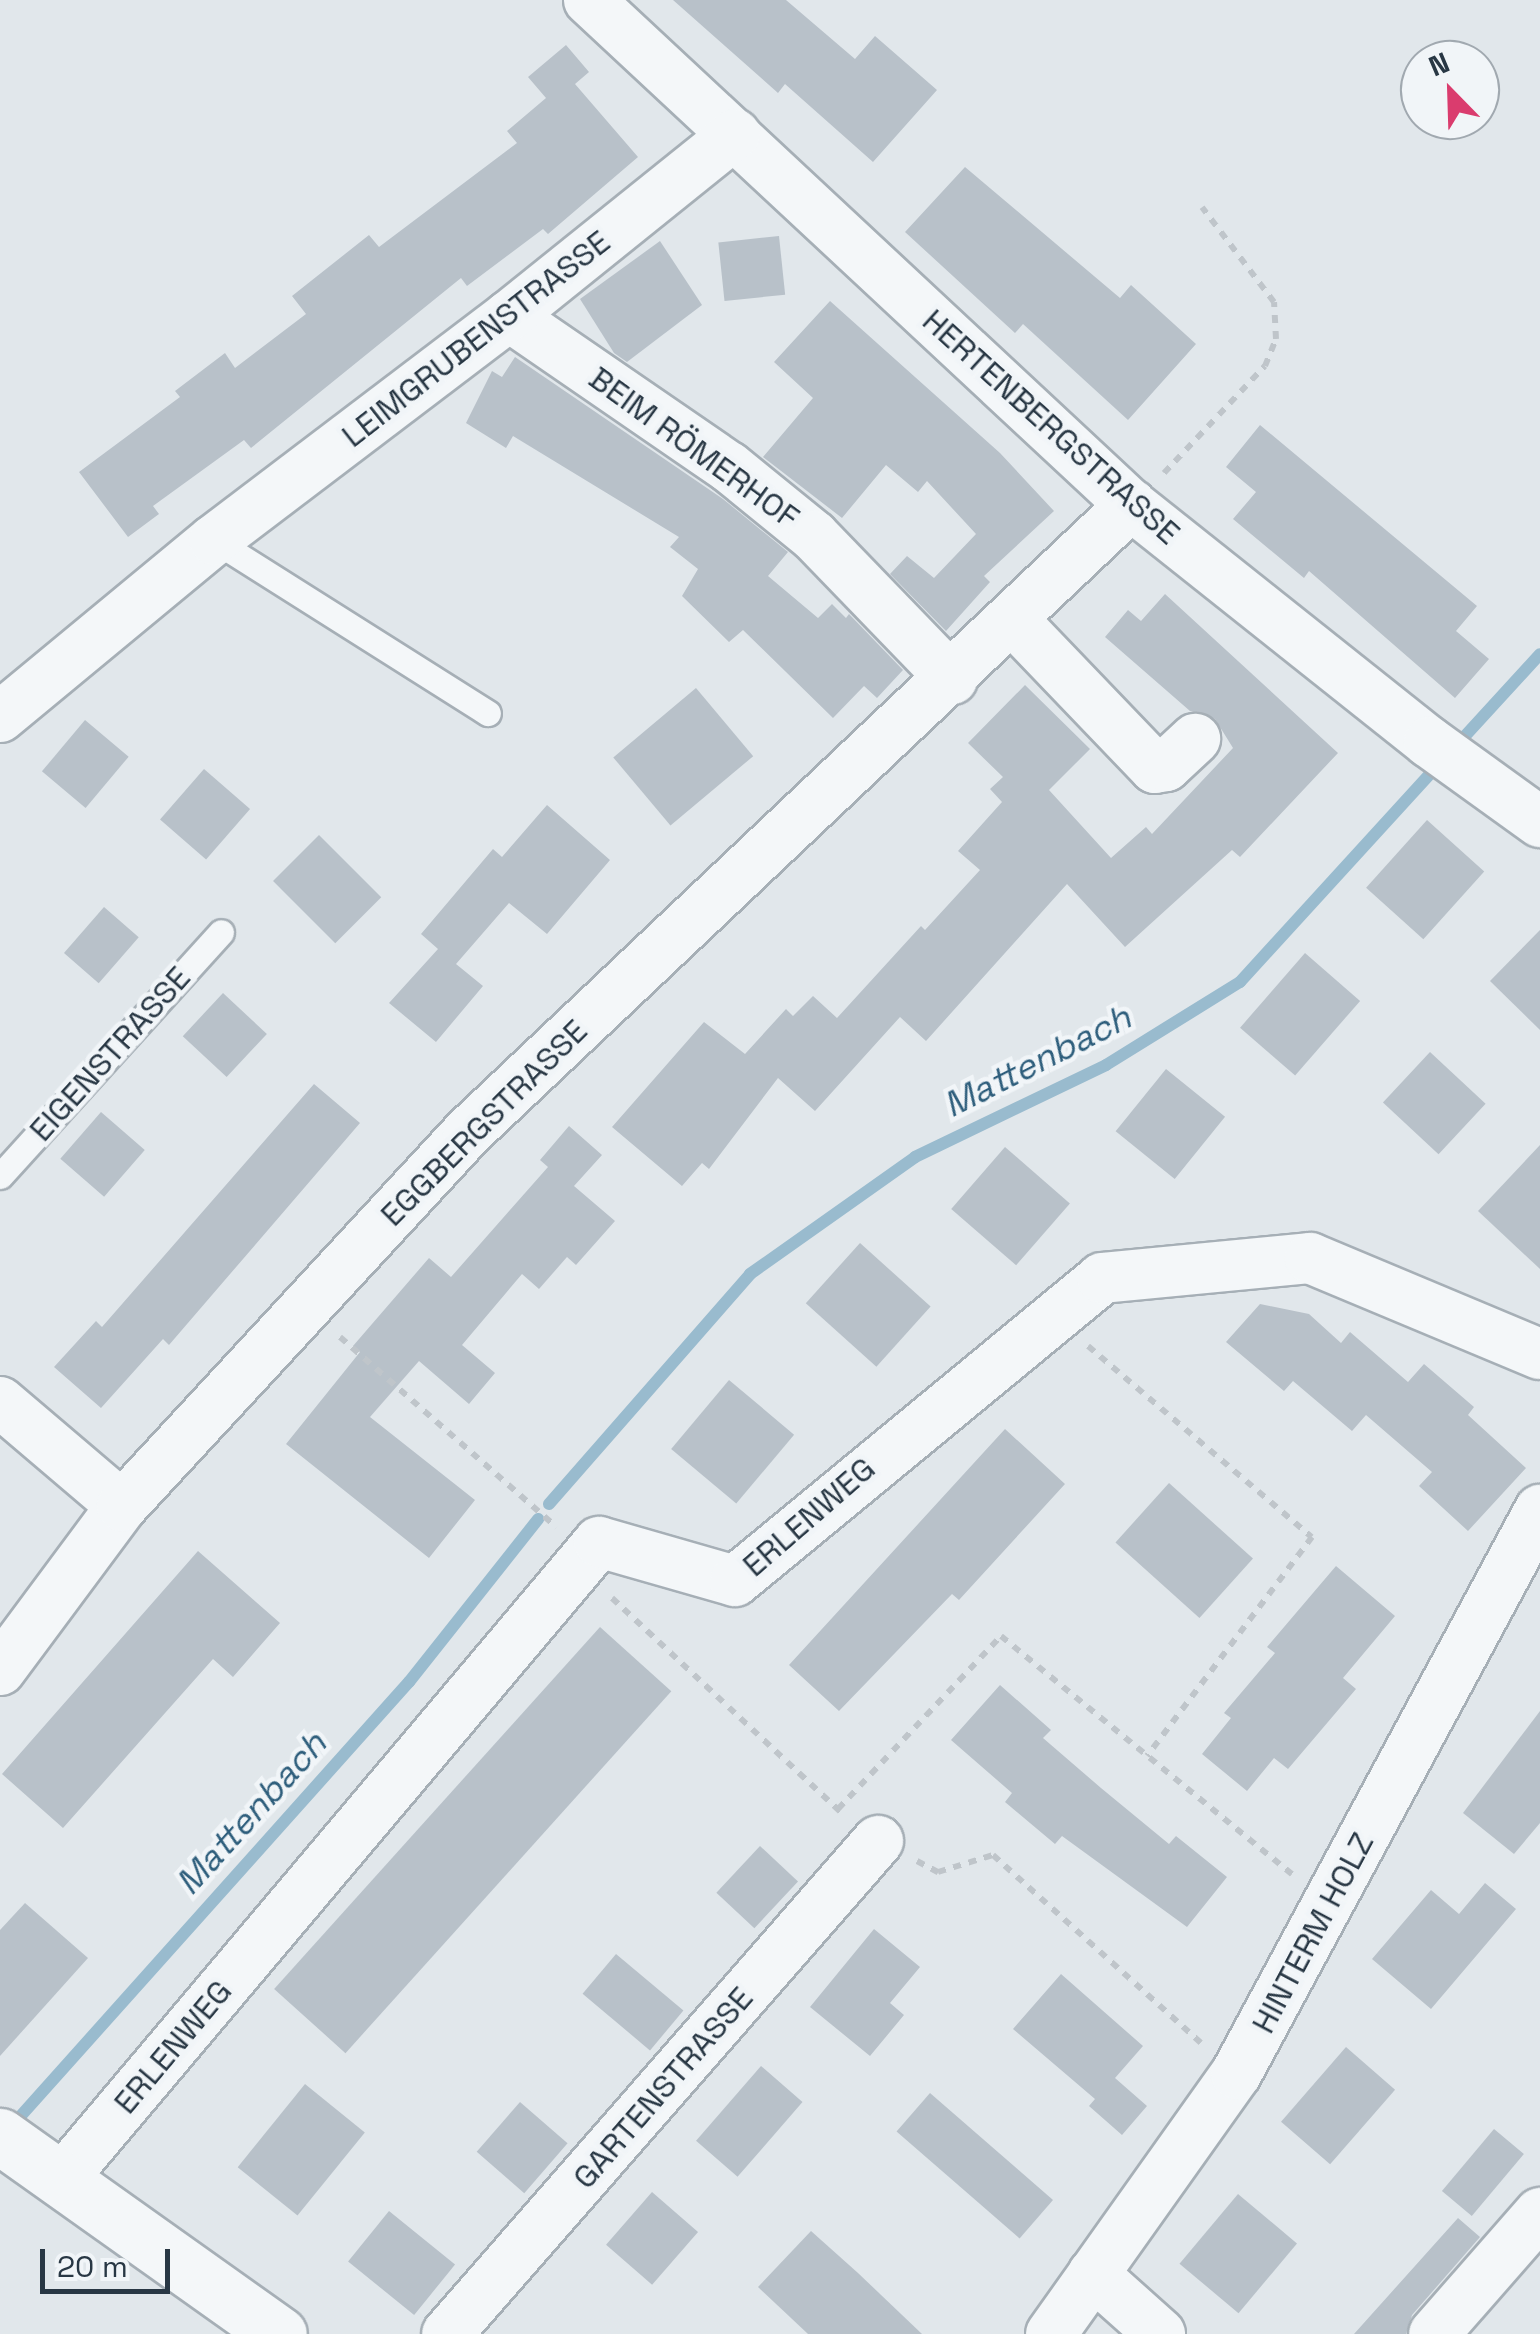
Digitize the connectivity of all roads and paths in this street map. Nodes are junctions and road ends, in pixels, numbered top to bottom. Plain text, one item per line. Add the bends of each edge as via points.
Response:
1 (589, 0) edge
2 (734, 134) junction
3 (1202, 207) dead end
4 (509, 316) junction
5 (1131, 505) junction
6 (214, 540) junction
7 (1013, 620) junction
8 (952, 678) junction
9 (488, 713) dead end
10 (0, 717) edge
11 (1196, 739) dead end
12 (1540, 822) edge
13 (221, 932) dead end
14 (0, 1176) edge
15 (306, 1306) junction
16 (1053, 1317) junction
17 (1540, 1354) edge
18 (0, 1402) edge
19 (122, 1506) junction
20 (1540, 1510) edge
21 (588, 1556) junction
22 (0, 1670) edge
23 (1147, 1756) junction
24 (838, 1809) dead end
25 (878, 1842) dead end
26 (1329, 1904) junction
27 (31, 2160) edge
28 (1540, 2213) edge
29 (1093, 2274) junction
30 (279, 2334) edge
31 (447, 2334) edge
32 (1051, 2334) edge
33 (1160, 2334) edge
34 (1434, 2334) edge

1 - 2 street, HERTENBERGSTRASSE
2 - 4 street, LEIMGRUBENSTRASSE
2 - 5 street, HERTENBERGSTRASSE
3 - 5 path via 1274,302 1276,338 1265,366 1230,407
4 - 6 street, LEIMGRUBENSTRASSE
4 - 8 street, BEIM RÖMERHOF via 729,467 814,536
5 - 7 street, EGGBERGSTRASSE
5 - 12 street, HERTENBERGSTRASSE via 1428,742
6 - 9 lane
6 - 10 street, LEIMGRUBENSTRASSE
7 - 8 street, EGGBERGSTRASSE
7 - 11 street via 1155,768
8 - 15 street, EGGBERGSTRASSE via 468,1132
13 - 14 lane, EIGENSTRASSE
15 - 19 street, EGGBERGSTRASSE
15 - 21 path
16 - 17 street, ERLENWEG via 1102,1278 1310,1258
16 - 21 street, ERLENWEG via 735,1581 600,1542
16 - 23 path via 1312,1536
18 - 19 street
19 - 22 street, EGGBERGSTRASSE
20 - 26 street, HINTERM HOLZ
21 - 27 street, ERLENWEG
23 - 24 path via 1000,1636
23 - 26 path
25 - 31 street, GARTENSTRASSE
26 - 29 street, HINTERM HOLZ via 1236,2074
27 - 30 street
28 - 34 street
29 - 32 street, HINTERM HOLZ
29 - 33 street

